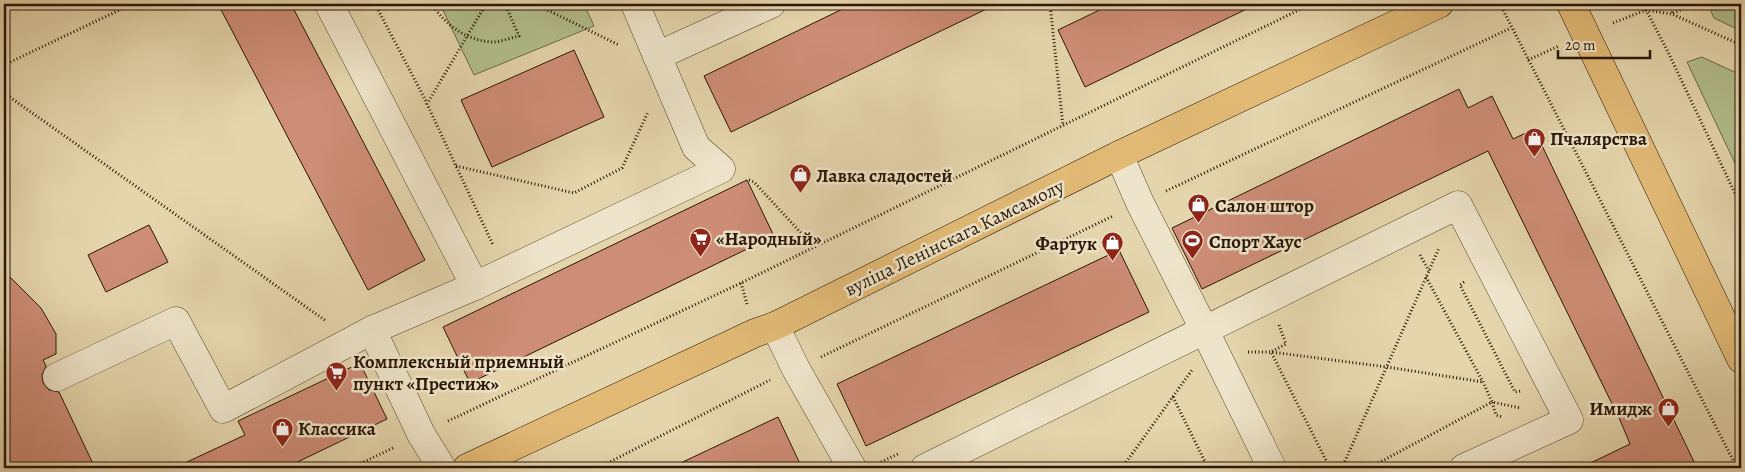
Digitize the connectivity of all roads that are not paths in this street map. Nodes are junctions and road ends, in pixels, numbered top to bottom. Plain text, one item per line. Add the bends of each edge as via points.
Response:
1 (329, 4) edge
2 (635, 4) edge
3 (771, 4) edge
4 (1439, 4) edge
5 (1572, 4) edge
6 (657, 56) junction
7 (1119, 155) junction
8 (475, 286) junction
9 (775, 326) junction
10 (363, 335) junction
11 (1211, 341) junction
12 (1741, 359) edge
13 (57, 377) dead end
14 (916, 459) edge
15 (864, 466) edge
16 (442, 468) edge
17 (467, 468) edge
18 (1272, 468) edge
19 (1464, 468) edge

1 - 8 lane
2 - 6 lane
3 - 6 lane
4 - 7 main road, вуліца Ленінскага Камсамолу
5 - 12 main road
6 - 8 lane via 696,147 721,169
7 - 9 main road, вуліца Ленінскага Камсамолу
7 - 11 lane
8 - 10 lane
9 - 15 lane via 796,369
9 - 17 main road, вуліца Ленінскага Камсамолу
10 - 13 lane via 223,409 176,321
10 - 16 lane
11 - 14 lane
11 - 18 lane
11 - 19 lane via 1458,205 1568,420

